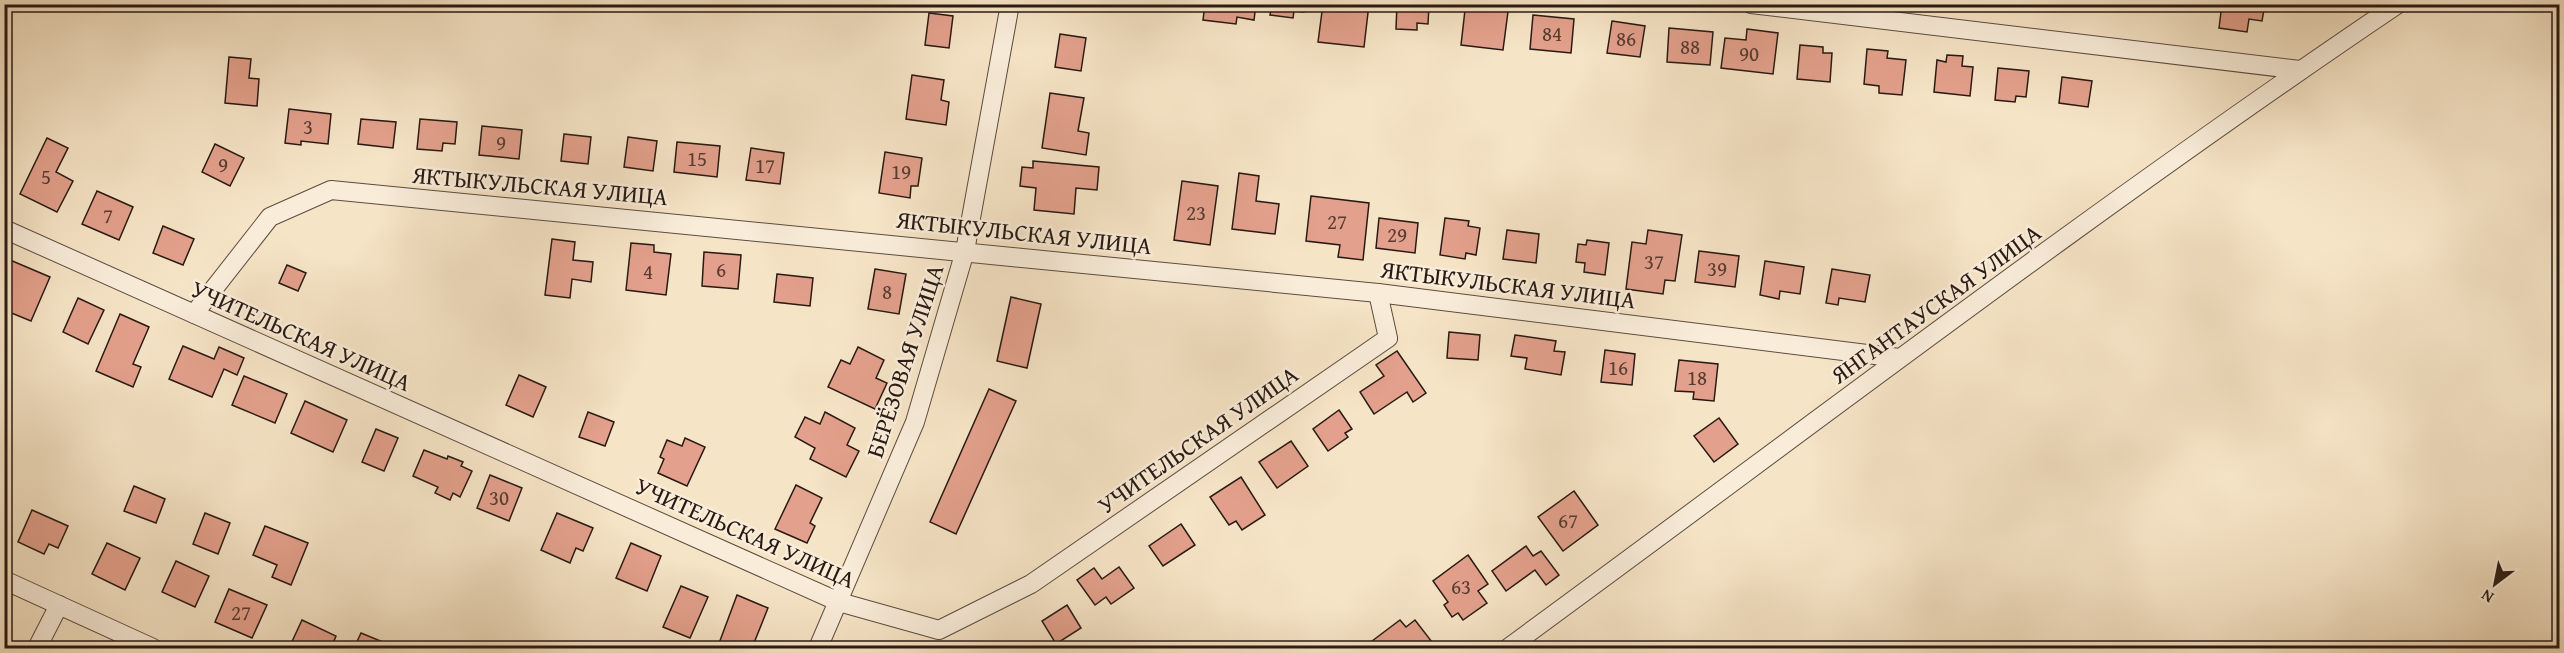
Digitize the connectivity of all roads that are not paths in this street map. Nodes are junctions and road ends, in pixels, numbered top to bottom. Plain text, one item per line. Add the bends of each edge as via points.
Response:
1 (1010, 4) edge
2 (1751, 4) edge
3 (2398, 4) edge
4 (2300, 70) junction
5 (4, 229) edge
6 (965, 251) junction
7 (1378, 293) junction
8 (194, 314) junction
9 (1899, 358) junction
10 (4, 580) edge
11 (839, 602) junction
12 (59, 605) junction
13 (37, 648) edge
14 (153, 648) edge
15 (818, 648) edge
16 (1508, 648) edge

1 - 6 street, БЕРЁЗОВАЯ УЛИЦА
2 - 4 street
3 - 4 street, ЯНГАНТАУСКАЯ УЛИЦА
4 - 9 street, ЯНГАНТАУСКАЯ УЛИЦА
5 - 8 street, УЧИТЕЛЬСКАЯ УЛИЦА
6 - 7 street, ЯКТЫКУЛЬСКАЯ УЛИЦА
6 - 8 street, ЯКТЫКУЛЬСКАЯ УЛИЦА via 331,190 270,217
6 - 11 street, БЕРЁЗОВАЯ УЛИЦА via 915,422
7 - 9 street, ЯКТЫКУЛЬСКАЯ УЛИЦА
7 - 11 street, УЧИТЕЛЬСКАЯ УЛИЦА via 1388,338 1031,584 939,630
8 - 11 street, УЧИТЕЛЬСКАЯ УЛИЦА
9 - 16 street, ЯНГАНТАУСКАЯ УЛИЦА
10 - 12 street
11 - 15 street, БЕРЁЗОВАЯ УЛИЦА
12 - 13 street
12 - 14 street

